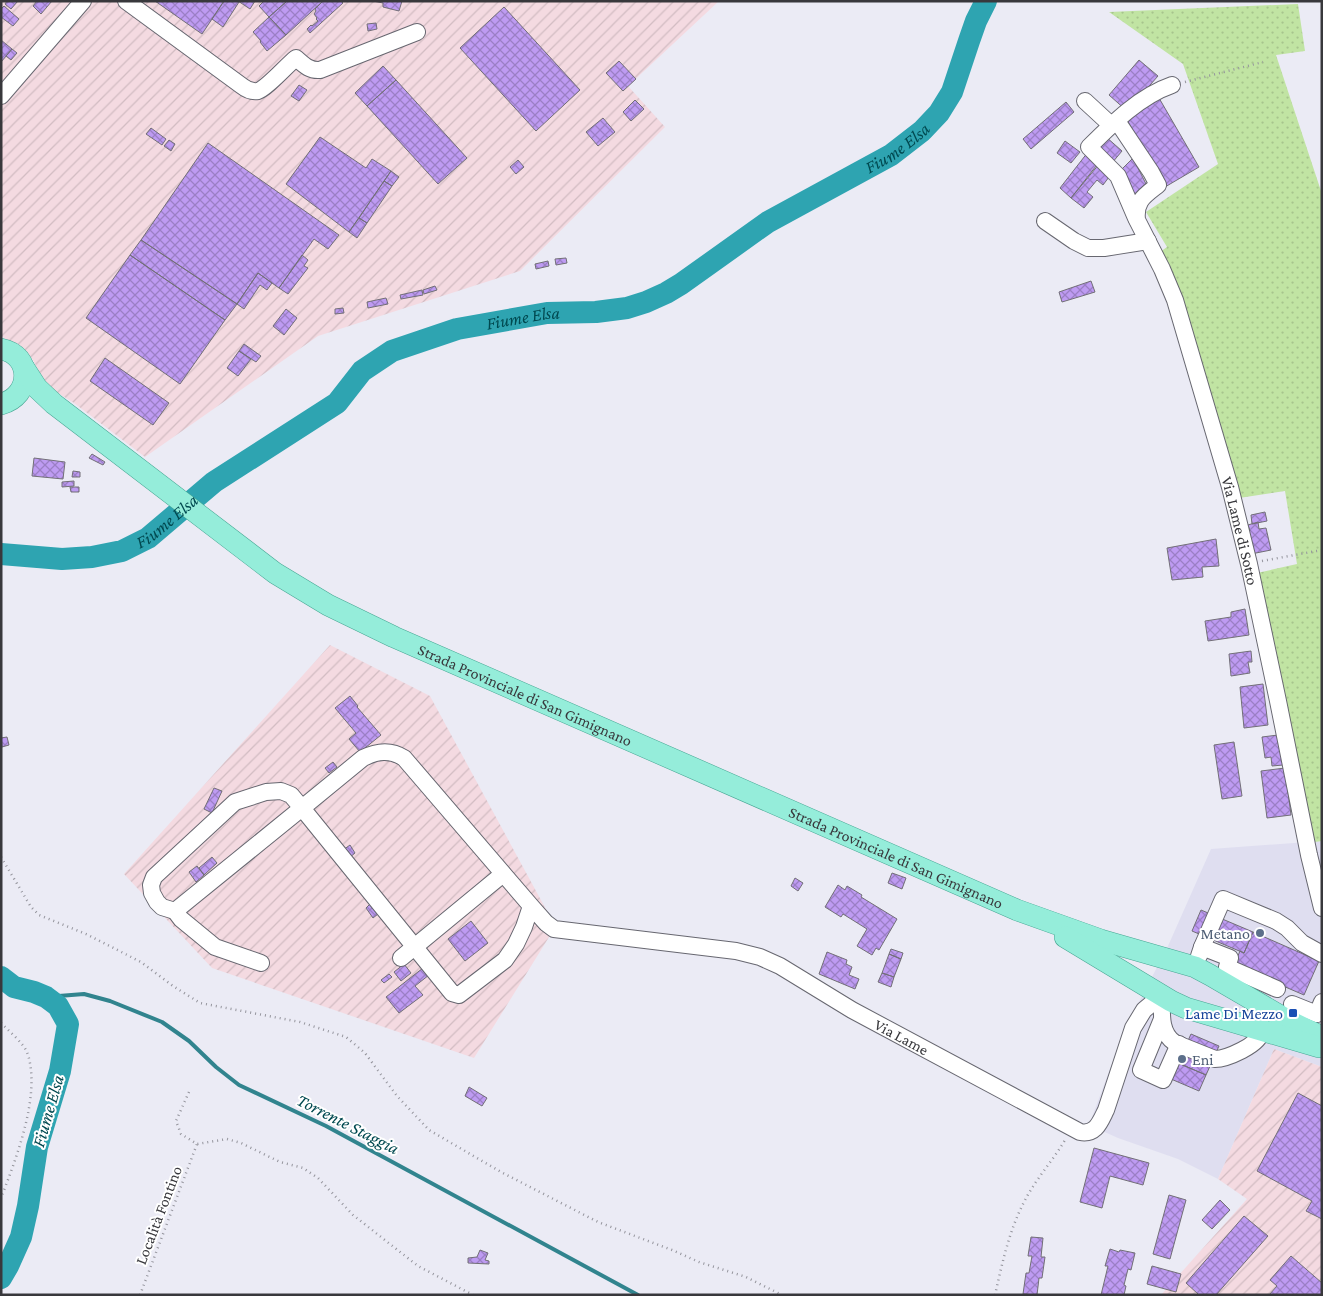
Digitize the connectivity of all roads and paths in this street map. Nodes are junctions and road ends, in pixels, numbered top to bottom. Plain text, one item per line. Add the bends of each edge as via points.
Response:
1 (83, 1) edge
2 (126, 1) edge
3 (417, 32) dead end
4 (1263, 62) dead end
5 (1172, 85) joint
6 (1, 96) edge
7 (1085, 101) dead end
8 (1114, 123) junction
9 (1137, 220) junction
10 (1045, 221) dead end
11 (1148, 241) junction
12 (3, 346) edge
13 (24, 368) junction
14 (6, 403) edge
15 (69, 416) junction
16 (1322, 550) edge
17 (1248, 564) junction
18 (302, 808) junction
19 (1, 858) edge
20 (503, 874) junction
21 (1320, 898) edge
22 (531, 906) junction
23 (1017, 910) junction
24 (175, 911) junction
25 (414, 947) junction
26 (1202, 947) junction
27 (1322, 954) edge
28 (401, 958) dead end
29 (261, 963) dead end
30 (1188, 965) junction
31 (1218, 979) junction
32 (1277, 989) dead end
33 (1162, 995) junction
34 (1254, 1002) junction
35 (1322, 1002) edge
36 (1292, 1004) dead end
37 (1205, 1014) junction
38 (1162, 1019) junction
39 (1, 1023) edge
40 (1261, 1030) junction
41 (1322, 1038) edge
42 (1179, 1044) junction
43 (1322, 1048) edge
44 (189, 1092) dead end
45 (1071, 1128) junction
46 (197, 1144) junction
47 (1, 1198) edge
48 (140, 1295) edge
49 (473, 1295) edge
50 (782, 1295) edge
51 (995, 1295) edge

1 - 6 street
2 - 3 street via 252,91 264,87 296,58 309,69 320,70
4 - 5 path
5 - 8 street via 1152,94
7 - 8 street
8 - 9 street via 1158,185 1140,201
8 - 9 street, Via Lame di Sotto via 1089,147 1118,176
9 - 11 street, Via Lame di Sotto
10 - 11 street via 1088,248
11 - 17 street, Via Lame di Sotto via 1179,311 1228,479
12 - 13 main road, Strada Provinciale di San Gimignano via 20,360
13 - 14 main road via 23,387
13 - 15 main road, Strada Provinciale di San Gimignano via 41,392
14 - 15 main road, Strada Provinciale di San Gimignano via 47,407
15 - 23 main road, Strada Provinciale di San Gimignano via 275,573 314,598 372,628
16 - 17 path
17 - 21 street, Via Lame di Sotto
18 - 20 street via 363,758 374,753 396,753 404,758
18 - 24 street
18 - 24 street via 291,795 281,791 266,792 235,802 154,877 151,885 157,902
18 - 25 street
19 - 50 path via 39,915 141,962 200,1003 300,1022 346,1037 365,1053 397,1096 429,1130 598,1222 746,1277
20 - 22 street
20 - 25 street
22 - 25 street via 520,936 505,960 459,995 452,993
22 - 45 street, Via Lame via 554,929 742,952 765,958 852,1010
23 - 30 main road, Strada Provinciale di San Gimignano via 1101,940
23 - 33 main road, Strada Provinciale di San Gimignano
24 - 29 street via 215,947
25 - 28 street
26 - 27 street via 1223,899 1276,921
26 - 30 street
26 - 32 street via 1230,958 1227,966
30 - 31 main road, Strada Provinciale di San Gimignano
30 - 33 main road via 1174,966 1164,977
31 - 34 main road, Strada Provinciale di San Gimignano
31 - 37 main road via 1219,1001
33 - 37 main road, Strada Provinciale di San Gimignano
33 - 38 street
33 - 45 street, Via Lame via 1144,1010 1135,1024 1106,1110 1098,1124 1088,1133
34 - 40 street
34 - 41 main road, Strada Provinciale di San Gimignano
35 - 36 street via 1317,1014
37 - 40 main road, Strada Provinciale di San Gimignano
38 - 42 street via 1167,1036
38 - 42 street via 1141,1070 1163,1080
39 - 47 path via 26,1050 32,1074 19,1152
40 - 42 street via 1253,1044 1218,1060
40 - 43 main road, Strada Provinciale di San Gimignano
44 - 46 path via 176,1121 181,1134
45 - 51 path via 1020,1209
46 - 48 path, Località Fontino
46 - 49 path via 227,1139 280,1162 303,1168 318,1178 353,1215 418,1266

